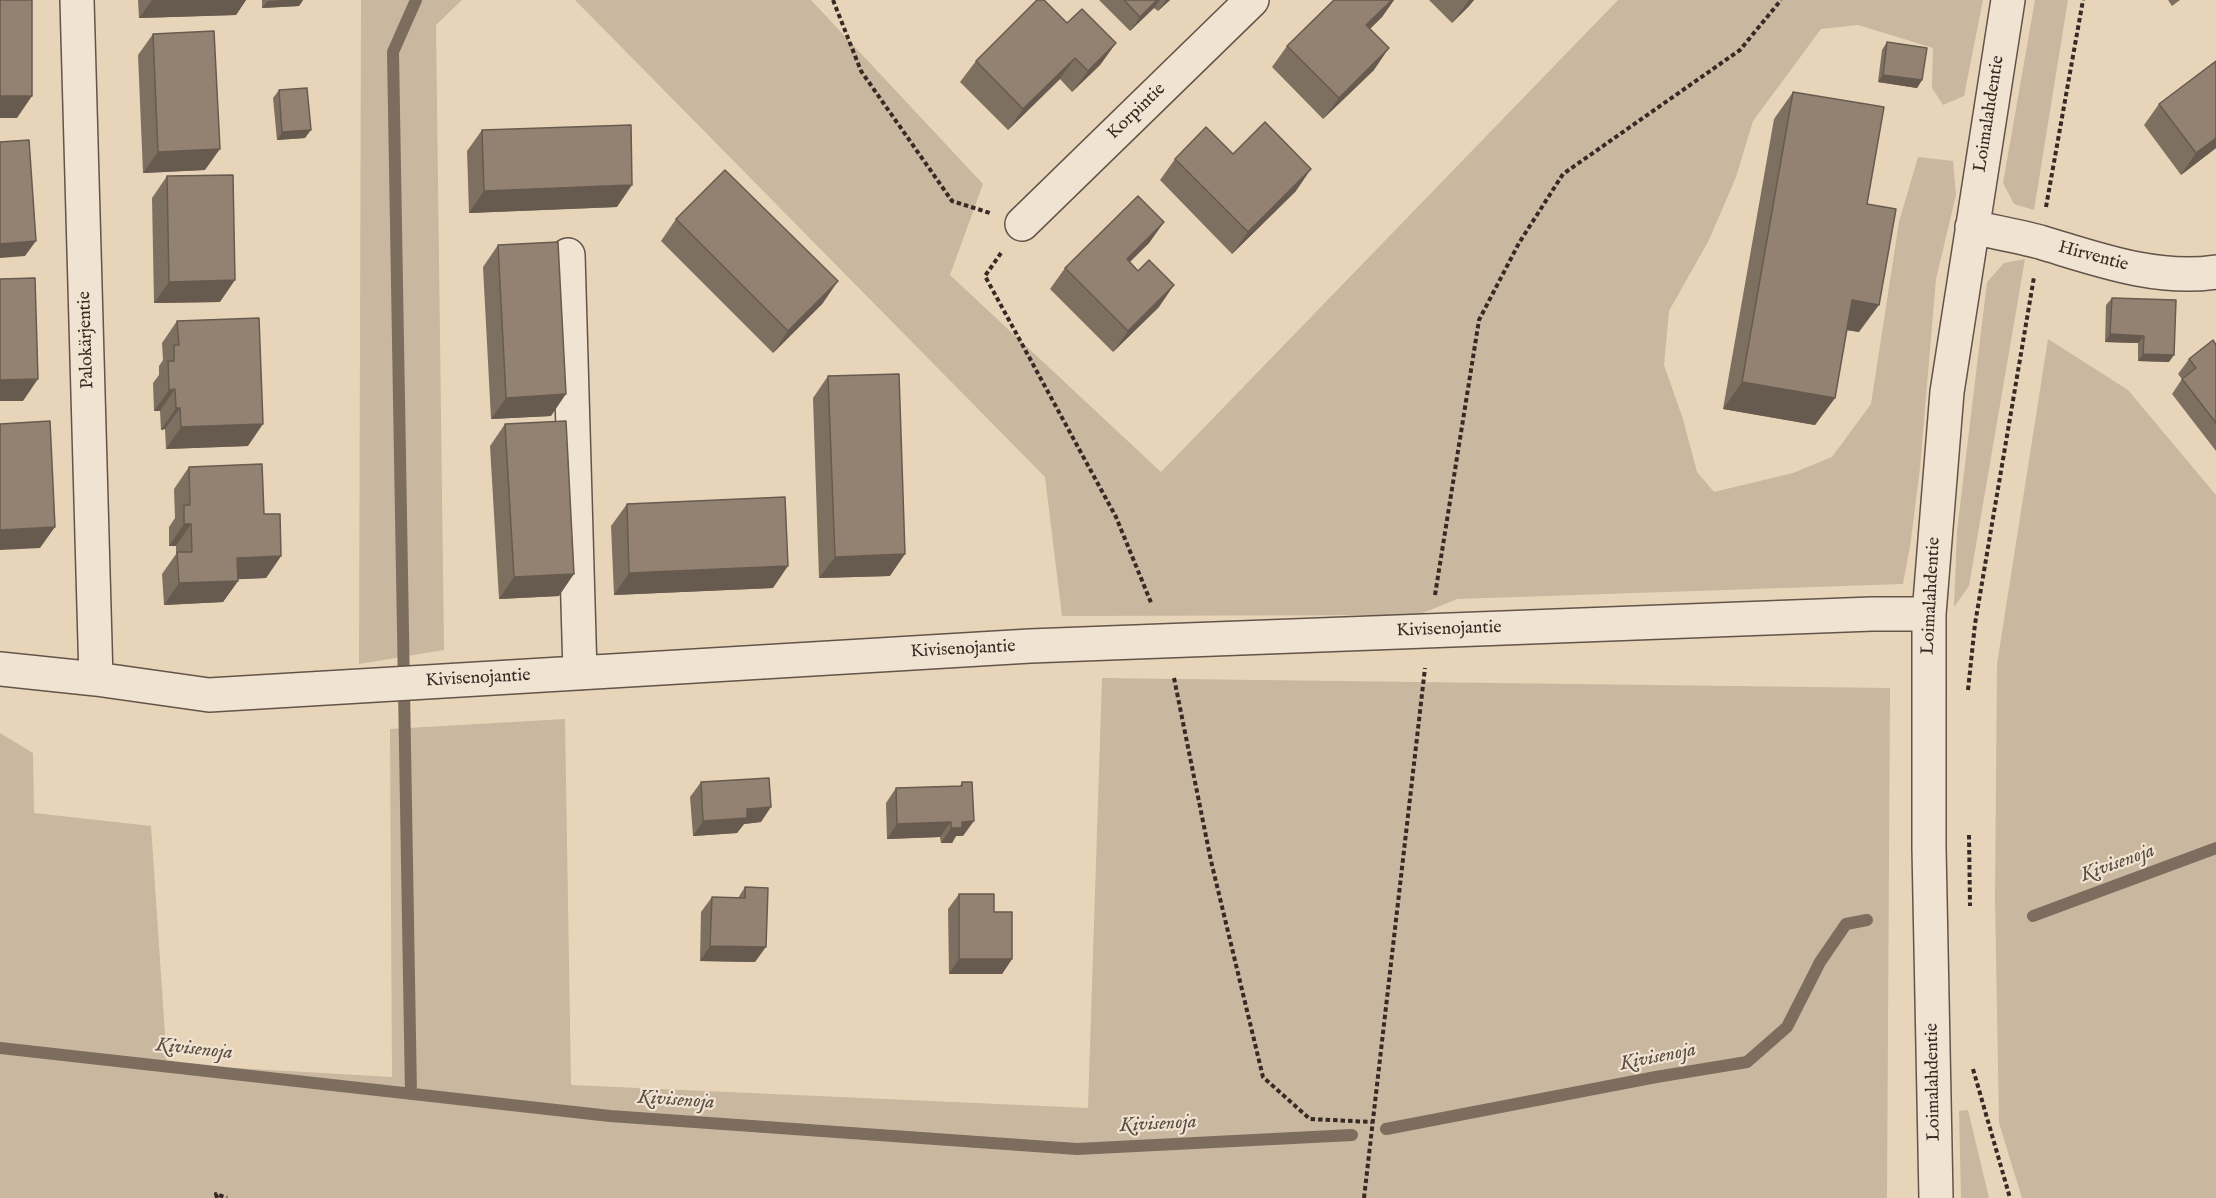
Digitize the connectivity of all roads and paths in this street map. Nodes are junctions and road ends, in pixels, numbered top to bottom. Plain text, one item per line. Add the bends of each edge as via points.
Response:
1 (77, 0) edge
2 (833, 0) edge
3 (1252, 0) edge
4 (1781, 0) edge
5 (2008, 0) edge
6 (2083, 0) edge
7 (1022, 224) junction
8 (1972, 227) junction
9 (2040, 242) junction
10 (568, 255) dead end
11 (2216, 272) edge
12 (1929, 614) junction
13 (1429, 631) junction
14 (1166, 641) junction
15 (0, 669) edge
16 (580, 673) junction
17 (96, 679) junction
18 (1968, 697) dead end
19 (1968, 825) dead end
20 (1970, 908) dead end
21 (1973, 1061) dead end
22 (1372, 1122) junction
23 (217, 1198) edge
24 (227, 1198) edge
25 (1364, 1198) edge
26 (1936, 1198) edge
27 (2010, 1198) edge

1 - 17 street, Palokärjentie
2 - 7 path via 861,72 952,201
3 - 7 street, Korpintie
4 - 13 path via 1740,50 1563,174 1519,243 1479,320
5 - 8 street, Loimalahdentie
6 - 9 path
7 - 14 path via 985,276 1116,517
8 - 9 street, Hirventie
8 - 12 street, Loimalahdentie via 1947,392
9 - 11 street, Hirventie via 2121,267 2193,275
9 - 18 path via 1975,624
10 - 16 street
12 - 13 street, Kivisenojantie
12 - 26 street, Loimalahdentie
13 - 14 street, Kivisenojantie
13 - 22 path
14 - 16 street, Kivisenojantie
14 - 22 path via 1211,861 1263,1077 1310,1119
15 - 17 street, Kivisenojantie
16 - 17 street, Kivisenojantie via 209,695
19 - 20 path
21 - 27 path
22 - 25 path
23 - 24 path via 216,1194

